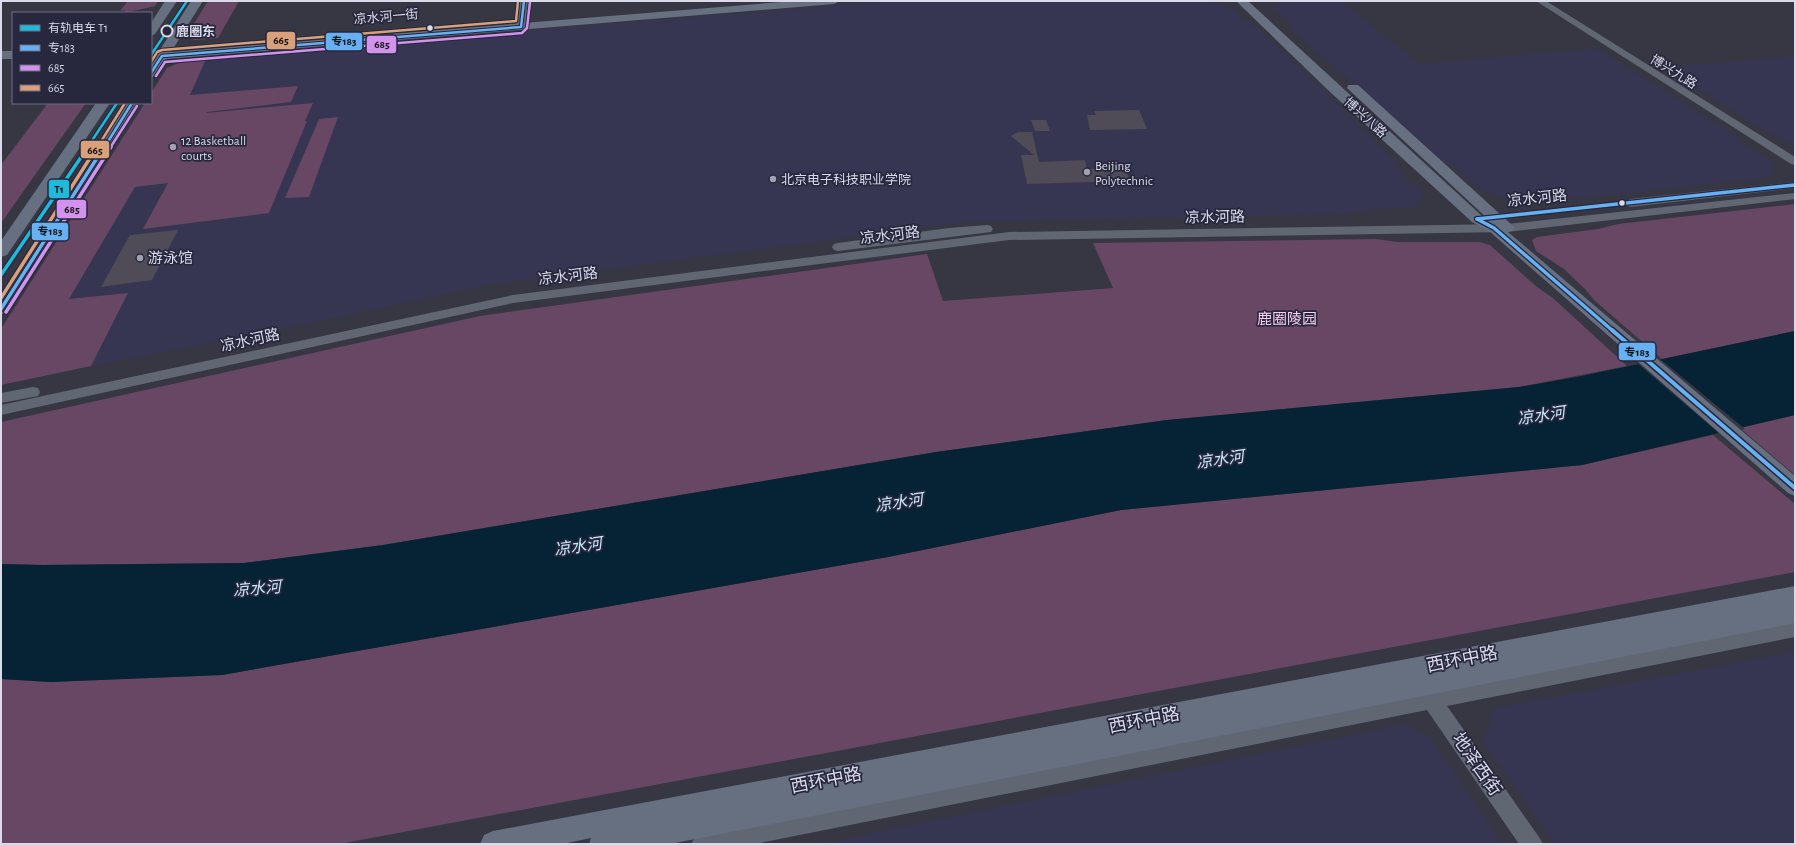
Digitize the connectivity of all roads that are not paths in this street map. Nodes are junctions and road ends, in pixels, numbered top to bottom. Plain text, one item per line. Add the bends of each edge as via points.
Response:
1 (171, 1) edge
2 (197, 1) edge
3 (524, 1) edge
4 (744, 1) edge
5 (834, 1) edge
6 (1242, 1) edge
7 (1256, 1) edge
8 (1540, 1) edge
9 (521, 23) junction
10 (152, 30) edge
11 (158, 53) edge
12 (1, 55) edge
13 (12, 55) edge
14 (1, 63) edge
15 (12, 63) edge
16 (152, 70) edge
17 (102, 104) edge
18 (131, 104) edge
19 (1795, 162) edge
20 (1795, 185) edge
21 (1795, 196) edge
22 (1478, 219) junction
23 (1500, 225) junction
24 (1, 252) edge
25 (1, 309) edge
26 (1, 398) edge
27 (1, 410) edge
28 (1794, 484) edge
29 (1795, 595) edge
30 (1795, 613) edge
31 (1795, 629) edge
32 (1427, 693) junction
33 (493, 844) edge
34 (602, 844) edge
35 (702, 844) edge
36 (1532, 844) edge

1 - 10 main road
2 - 11 main road
3 - 9 street
4 - 9 main road, 凉水河一街
5 - 9 main road, 凉水河一街
6 - 22 main road, 博兴八路 via 1332,87
7 - 23 main road, 博兴八路
8 - 19 street, 博兴九路
9 - 11 main road, 凉水河一街
11 - 16 main road
12 - 13 main road
14 - 15 main road
17 - 24 main road
18 - 25 main road
20 - 23 street, 凉水河路
21 - 23 street, 凉水河路
22 - 23 main road, 博兴八路
22 - 26 street, 凉水河路 via 1013,228 949,232 506,292
23 - 27 street, 凉水河路 via 1009,236 513,299
23 - 28 main road via 1634,346
29 - 33 main road, 西环中路
30 - 32 main road, 西环中路
31 - 32 street
32 - 34 main road, 西环中路
32 - 35 street
32 - 36 street, 地泽西街

